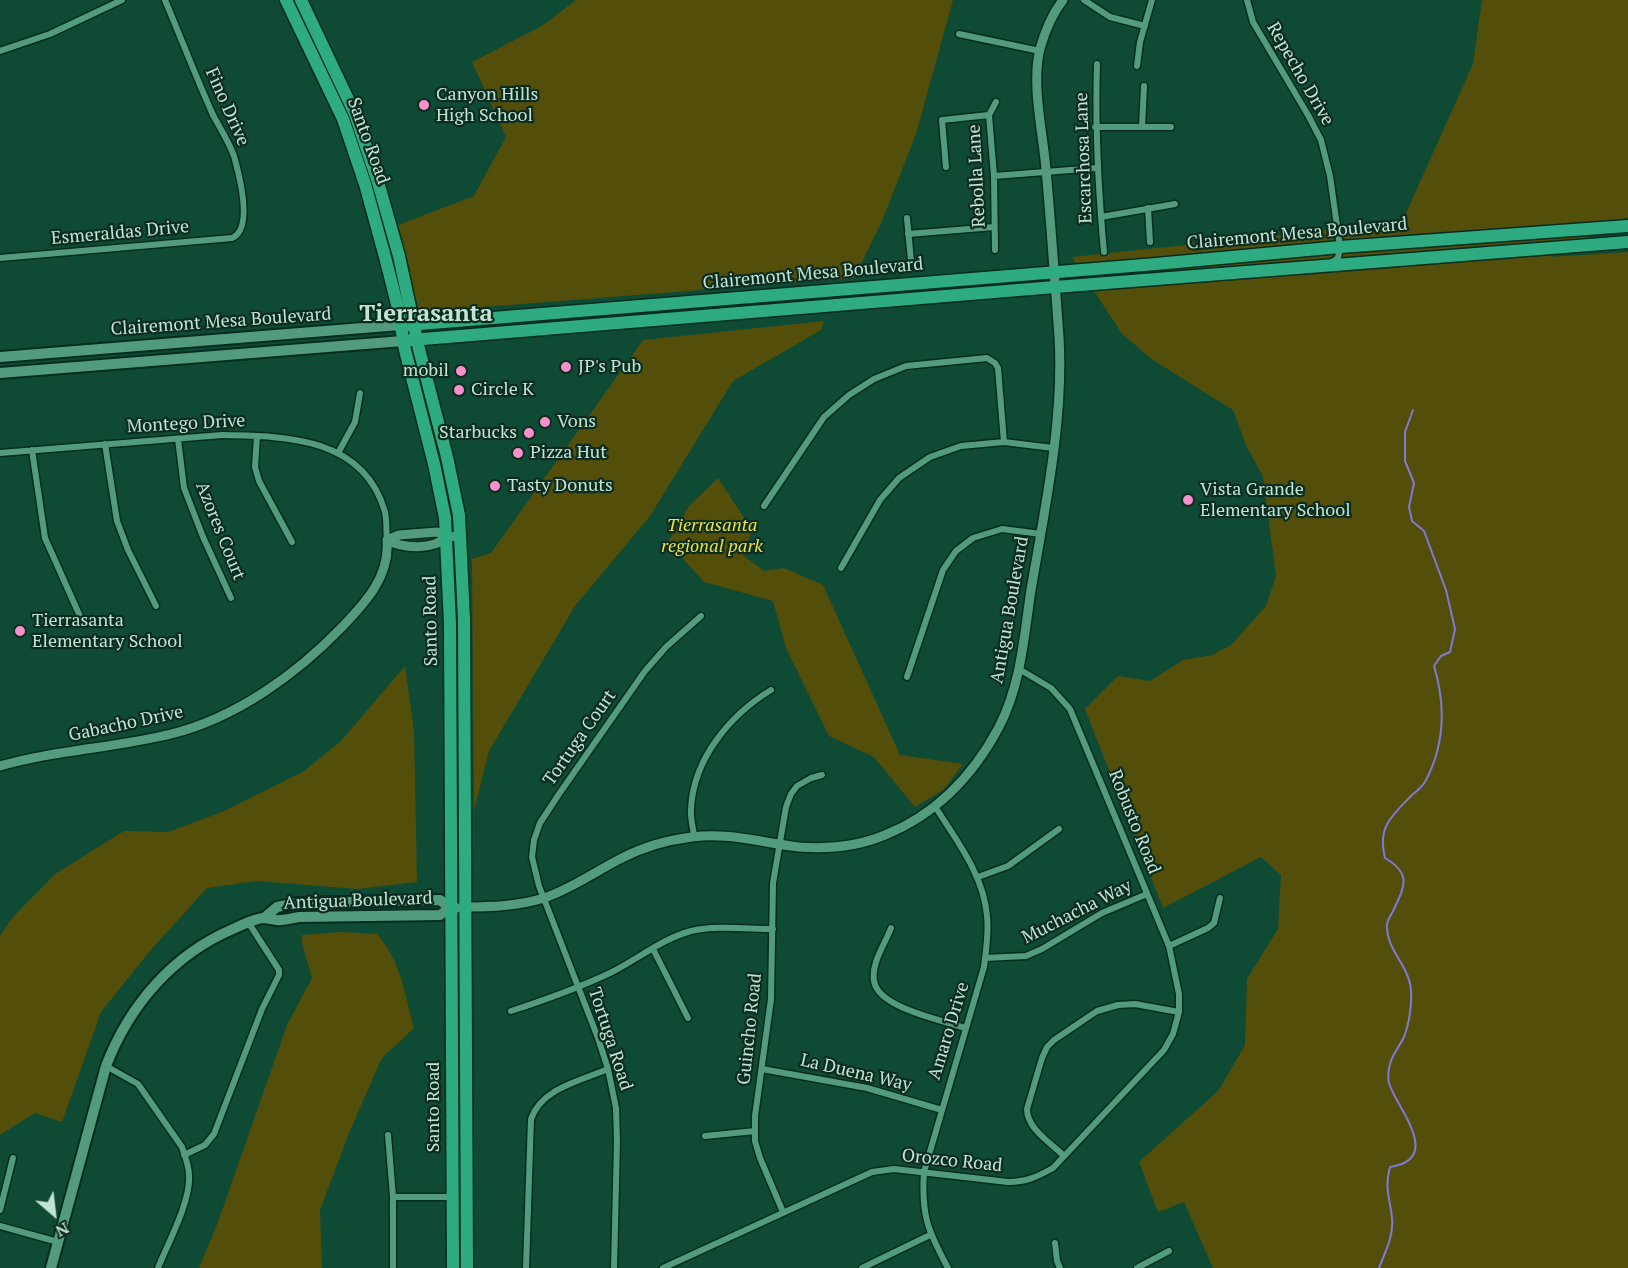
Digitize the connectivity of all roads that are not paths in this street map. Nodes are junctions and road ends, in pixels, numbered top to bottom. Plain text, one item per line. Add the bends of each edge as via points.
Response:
1 (122, 0) edge
2 (165, 0) edge
3 (286, 0) edge
4 (301, 0) edge
5 (1063, 0) edge
6 (1084, 0) edge
7 (1152, 0) edge
8 (1247, 0) edge
9 (1145, 26) junction
10 (959, 34) dead end
11 (0, 51) edge
12 (1040, 51) junction
13 (1097, 64) dead end
14 (1137, 66) dead end
15 (1144, 86) dead end
16 (996, 102) dead end
17 (989, 116) junction
18 (1095, 127) junction
19 (1142, 127) junction
20 (1171, 127) dead end
21 (946, 167) dead end
22 (1096, 168) junction
23 (1047, 172) junction
24 (994, 176) junction
25 (1175, 204) dead end
26 (1148, 208) junction
27 (1101, 217) junction
28 (907, 218) dead end
29 (1628, 226) edge
30 (994, 227) junction
31 (240, 231) joint
32 (908, 234) junction
33 (1150, 242) dead end
34 (1628, 242) edge
35 (1340, 247) junction
36 (994, 250) dead end
37 (1104, 252) dead end
38 (0, 258) edge
39 (911, 261) dead end
40 (1329, 265) junction
41 (1053, 271) junction
42 (1055, 287) junction
43 (414, 324) junction
44 (400, 325) junction
45 (417, 340) junction
46 (403, 341) junction
47 (0, 357) edge
48 (0, 373) edge
49 (360, 393) dead end
50 (257, 435) junction
51 (178, 439) junction
52 (1004, 442) junction
53 (105, 444) junction
54 (1053, 448) junction
55 (32, 450) junction
56 (0, 453) edge
57 (338, 453) junction
58 (764, 506) dead end
59 (1041, 534) junction
60 (461, 536) junction
61 (447, 537) junction
62 (387, 540) junction
63 (292, 542) dead end
64 (841, 568) dead end
65 (231, 598) dead end
66 (156, 606) dead end
67 (701, 616) dead end
68 (83, 622) dead end
69 (1019, 669) junction
70 (907, 677) dead end
71 (771, 690) dead end
72 (0, 766) edge
73 (822, 775) dead end
74 (936, 808) junction
75 (1059, 829) dead end
76 (694, 836) junction
77 (782, 844) junction
78 (978, 877) junction
79 (1147, 894) junction
80 (543, 898) junction
81 (1220, 898) dead end
82 (450, 908) junction
83 (464, 908) junction
84 (248, 922) junction
85 (891, 928) dead end
86 (773, 929) junction
87 (1169, 946) junction
88 (653, 949) junction
89 (985, 958) junction
90 (578, 987) junction
91 (511, 1011) dead end
92 (1179, 1012) junction
93 (688, 1018) dead end
94 (965, 1028) junction
95 (106, 1066) junction
96 (608, 1069) junction
97 (762, 1069) junction
98 (942, 1110) junction
99 (755, 1131) junction
100 (388, 1135) dead end
101 (705, 1136) dead end
102 (184, 1155) junction
103 (1064, 1156) junction
104 (13, 1158) dead end
105 (924, 1172) junction
106 (393, 1197) junction
107 (453, 1197) junction
108 (0, 1210) edge
109 (783, 1212) junction
110 (0, 1226) edge
111 (930, 1235) junction
112 (59, 1242) junction
113 (1055, 1243) dead end
114 (1169, 1251) dead end
115 (51, 1268) edge
116 (158, 1268) edge
117 (393, 1268) edge
118 (453, 1268) edge
119 (467, 1268) edge
120 (526, 1268) edge
121 (614, 1268) edge
122 (663, 1268) edge
123 (862, 1268) edge
124 (948, 1268) edge
125 (1060, 1268) edge
126 (1137, 1268) edge

1 - 11 street via 50,34
2 - 31 street, Fino Drive via 233,155 244,220
3 - 44 main road, Santo Road via 343,119 365,184
4 - 43 main road, Santo Road via 355,114 399,256
5 - 12 street, Antigua Boulevard via 1052,17
6 - 9 street via 1110,17
7 - 9 street
8 - 35 street, Repecho Drive via 1253,22 1321,140
9 - 14 street
10 - 12 street
12 - 23 street, Antigua Boulevard via 1038,85
13 - 18 street, Escarchosa Lane
15 - 19 street
16 - 17 street, Rebolla Lane
17 - 21 street via 942,120
17 - 24 street, Rebolla Lane
18 - 19 street
18 - 22 street, Escarchosa Lane
19 - 20 street
22 - 23 street
22 - 27 street, Escarchosa Lane
23 - 24 street
23 - 41 street, Antigua Boulevard
24 - 30 street, Rebolla Lane
25 - 26 street
26 - 27 street
26 - 33 street
27 - 37 street, Escarchosa Lane
28 - 32 street
29 - 35 main road, Clairemont Mesa Boulevard
30 - 32 street
30 - 36 street, Rebolla Lane
31 - 38 street, Esmeraldas Drive via 232,238
32 - 39 street
34 - 40 main road, Clairemont Mesa Boulevard
35 - 40 street via 1338,258
35 - 41 main road, Clairemont Mesa Boulevard
40 - 42 main road, Clairemont Mesa Boulevard
41 - 42 street, Antigua Boulevard
41 - 43 main road, Clairemont Mesa Boulevard
42 - 45 main road, Clairemont Mesa Boulevard
42 - 54 street, Antigua Boulevard via 1060,381
43 - 44 main road, Clairemont Mesa Boulevard
43 - 45 main road, Santo Road
44 - 46 main road, Santo Road
44 - 47 main road, Clairemont Mesa Boulevard
45 - 46 main road, Clairemont Mesa Boulevard
45 - 60 main road, Santo Road via 447,457
46 - 48 main road, Clairemont Mesa Boulevard
46 - 61 main road, Santo Road via 434,464
49 - 57 street via 355,422
50 - 51 street, Montego Drive
50 - 57 street, Montego Drive via 314,443
50 - 63 street via 255,467 259,481
51 - 53 street, Montego Drive
51 - 65 street, Azores Court via 184,488
52 - 54 street
52 - 58 street via 995,363 987,358 906,366 874,379 824,417
52 - 64 street via 961,446 930,457 899,478 880,501
53 - 55 street, Montego Drive
53 - 66 street via 117,521
54 - 59 street, Antigua Boulevard
55 - 56 street, Montego Drive
55 - 68 street via 45,538
57 - 62 street, Montego Drive via 359,468 375,489 385,513
59 - 69 street, Antigua Boulevard
59 - 70 street via 1002,529 973,538 956,551 943,570
60 - 61 street
60 - 83 main road, Santo Road
61 - 62 street via 437,532 399,535
61 - 82 main road, Santo Road
62 - 72 street, Gabacho Drive via 382,576 363,604 312,656 263,693 208,721 171,734
67 - 80 street, Tortuga Court via 645,671 540,823 532,857
69 - 74 street, Antigua Boulevard via 1000,726 978,763
69 - 79 street, Robusto Road via 1051,688 1070,709
71 - 76 street via 735,717 704,759 693,788 690,811
73 - 77 street, Guincho Road via 811,777 791,794
74 - 77 street, Antigua Boulevard via 882,837 819,848
74 - 78 street, Amaro Drive
75 - 78 street via 1008,866
76 - 77 street, Antigua Boulevard via 742,836
76 - 80 street, Antigua Boulevard via 625,856
77 - 86 street, Guincho Road via 773,883
78 - 89 street, Amaro Drive via 987,914
79 - 87 street, Robusto Road
79 - 89 street, Muchacha Way via 1102,913 1026,956
80 - 83 street, Antigua Boulevard via 506,907
80 - 90 street, Tortuga Road
81 - 87 street via 1214,923
82 - 83 main road, Antigua Boulevard
82 - 84 main road, Antigua Boulevard via 440,900 297,903 277,907 264,918
82 - 107 main road, Santo Road
83 - 119 main road, Santo Road
84 - 95 main road, Antigua Boulevard via 202,945 170,969 129,1019
84 - 102 street via 279,975 214,1134 205,1145
85 - 94 street via 875,964 874,981 879,993 892,1004
86 - 88 street via 701,929
86 - 97 street, Guincho Road via 771,999
87 - 92 street, Robusto Road via 1178,983
88 - 90 street
88 - 93 street
89 - 94 street, Amaro Drive
90 - 91 street
90 - 96 street, Tortuga Road
92 - 103 street, Orozco Road via 1164,1050
92 - 103 street via 1136,1004 1118,1005 1097,1011 1047,1047 1027,1117
94 - 98 street, Amaro Drive
95 - 102 street via 138,1083
95 - 112 main road, Antigua Boulevard
96 - 120 street via 550,1093 531,1119
96 - 121 street, Tortuga Road via 616,1107
97 - 98 street, La Duena Way via 867,1088
97 - 99 street, Guincho Road
98 - 105 street, Amaro Drive
99 - 101 street
99 - 109 street, Guincho Road via 760,1158
100 - 106 street
102 - 116 street via 189,1174 188,1194
103 - 105 street, Orozco Road via 1053,1168 1021,1182
104 - 108 street
105 - 109 street, Orozco Road via 872,1172
105 - 111 street, Amaro Drive via 922,1193
106 - 107 street
106 - 117 street
107 - 118 main road, Santo Road
109 - 122 street, Orozco Road
110 - 112 street
111 - 123 street
111 - 124 street, Amaro Drive
112 - 115 main road, Antigua Boulevard
113 - 125 street
114 - 126 street

